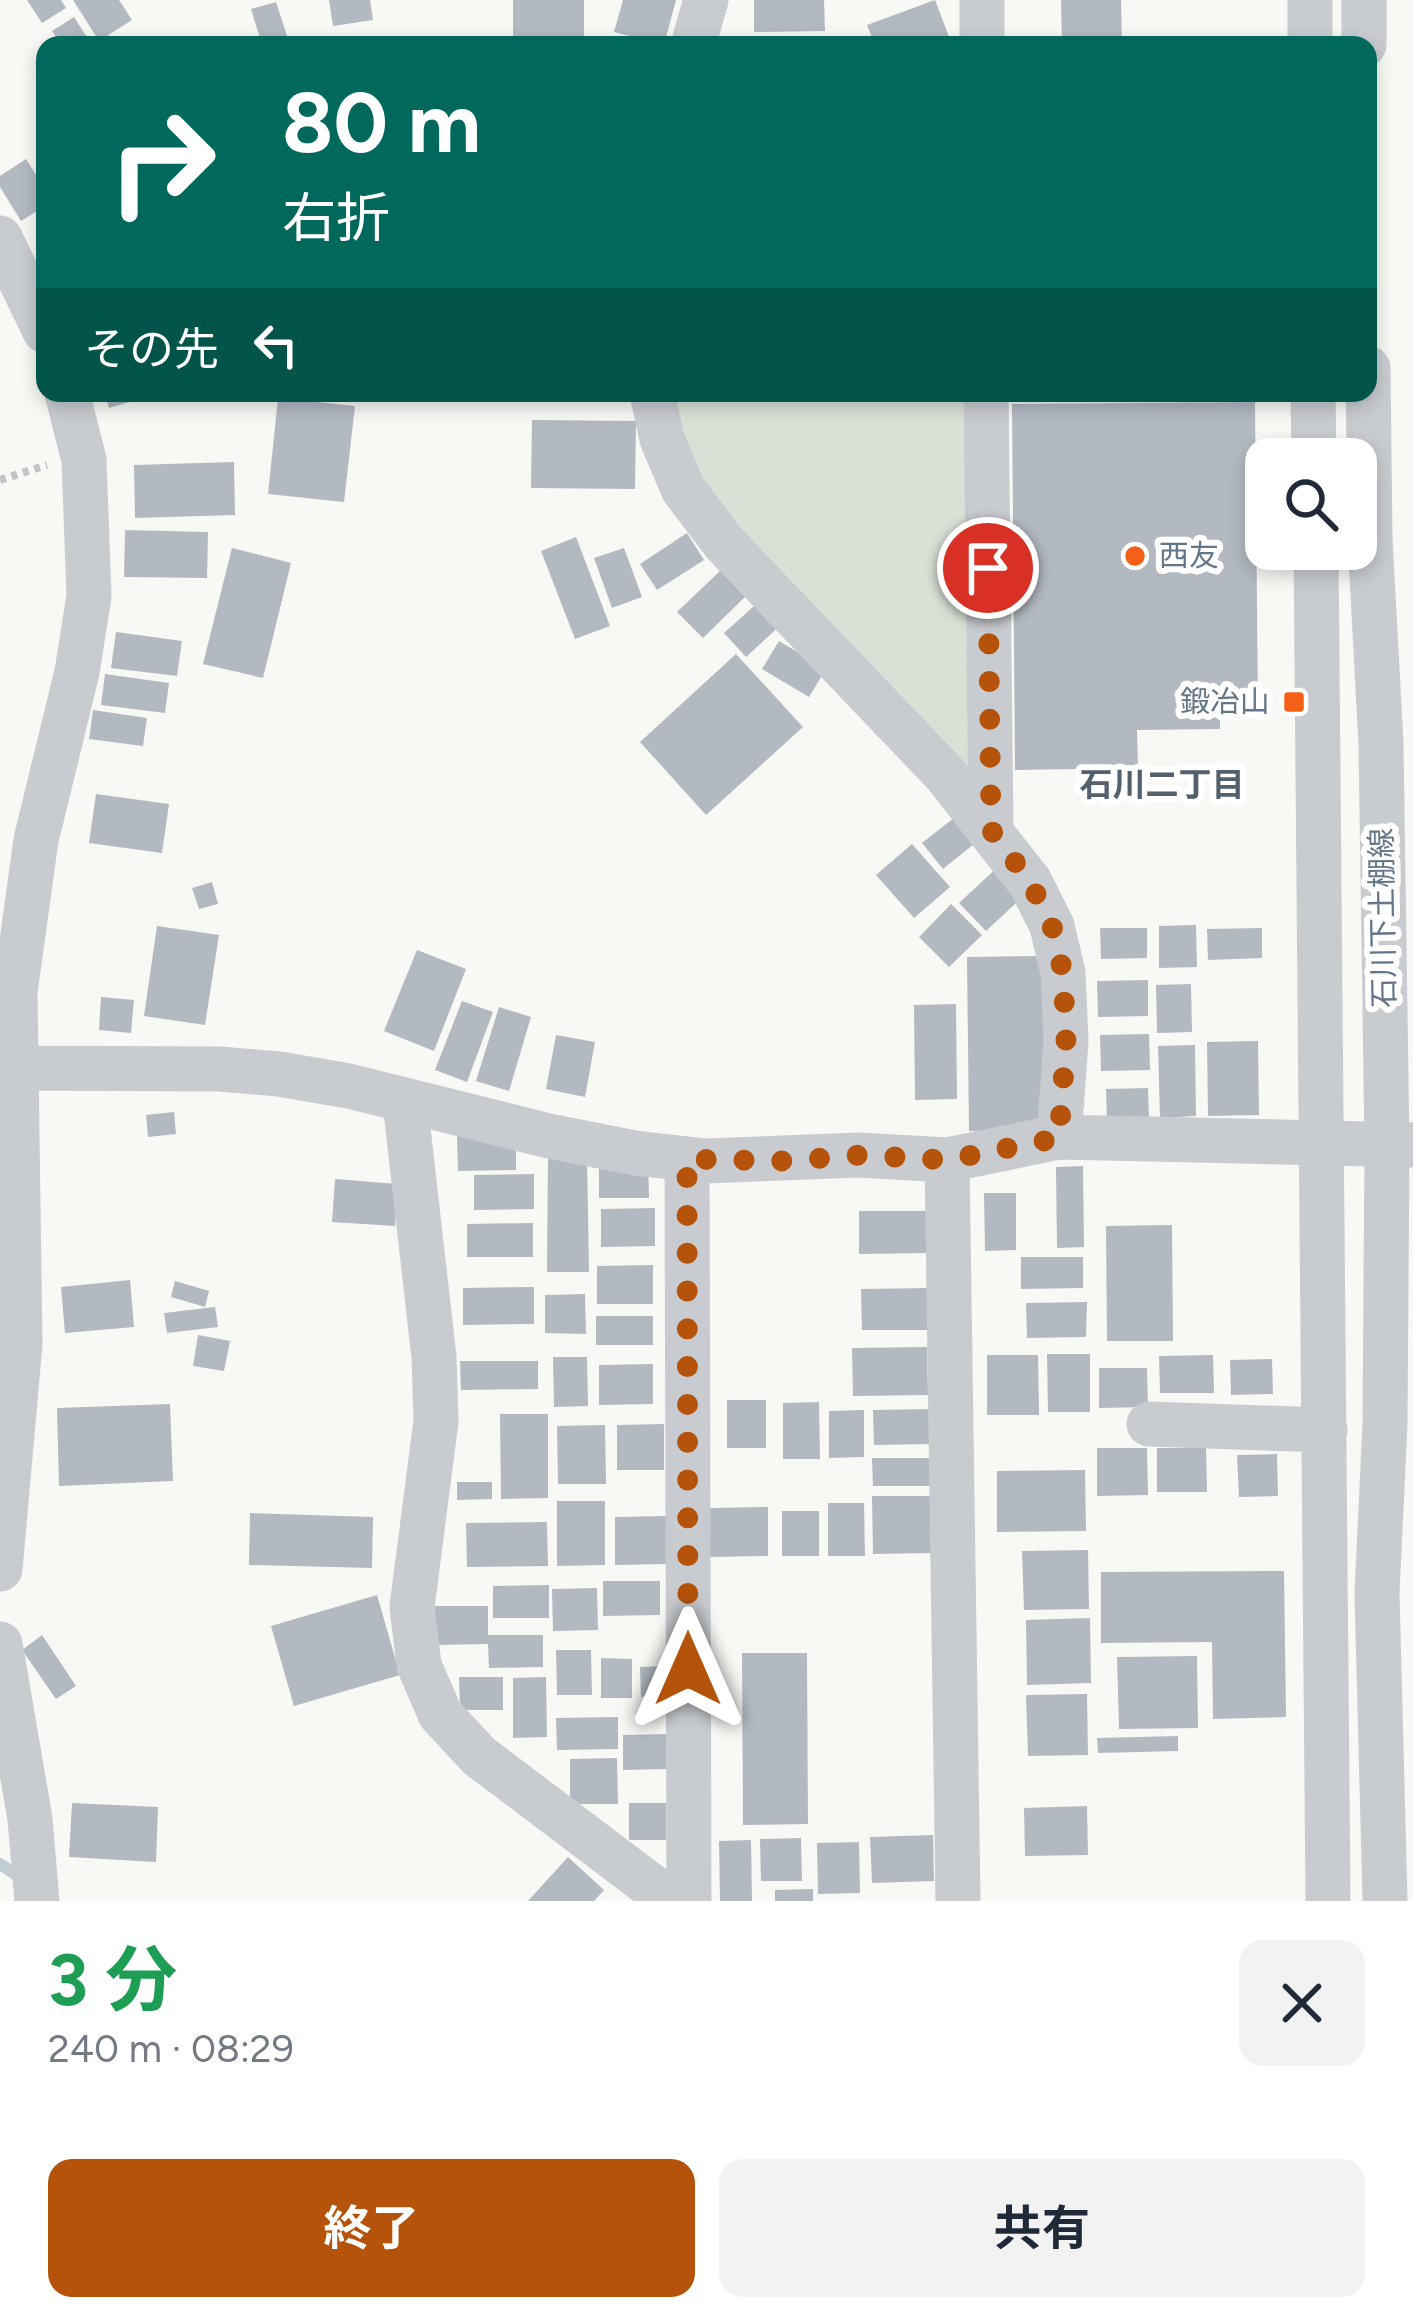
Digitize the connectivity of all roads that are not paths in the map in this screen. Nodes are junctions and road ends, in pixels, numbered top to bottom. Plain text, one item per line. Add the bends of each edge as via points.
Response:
1 (706, 0) edge
2 (982, 0) edge
3 (1310, 0) edge
4 (1364, 0) edge
5 (695, 36) edge
6 (982, 36) edge
7 (1310, 36) edge
8 (1364, 36) edge
9 (0, 238) edge
10 (36, 310) edge
11 (69, 402) edge
12 (654, 402) edge
13 (986, 402) edge
14 (1313, 402) edge
15 (1368, 402) edge
16 (1314, 438) edge
17 (1316, 570) edge
18 (991, 830) junction
19 (14, 1068) junction
20 (406, 1102) junction
21 (1059, 1138) junction
22 (1400, 1145) edge
23 (1322, 1146) junction
24 (687, 1159) junction
25 (947, 1160) junction
26 (1149, 1424) dead end
27 (1325, 1430) junction
28 (0, 1570) edge
29 (0, 1644) edge
30 (35, 1879) edge
31 (671, 1901) edge
32 (688, 1901) edge
33 (958, 1901) edge
34 (1328, 1901) edge
35 (1385, 1901) edge

1 - 5 street
2 - 6 street
3 - 7 street
4 - 8 street
9 - 10 street
11 - 19 street via 84,460 88,596 24,906
12 - 18 street via 683,490 724,543
13 - 18 street
14 - 16 street
15 - 22 street, 石川下土棚線
17 - 23 street, 石川下土棚線
18 - 21 street via 1030,882 1063,973
19 - 20 street via 279,1074
19 - 28 street via 20,1344
20 - 24 street
20 - 31 street via 436,1421 412,1607 419,1665 440,1714 479,1756
21 - 23 street
21 - 25 street
22 - 23 street
22 - 35 street, 石川下土棚線 via 1378,1593
23 - 27 street, 石川下土棚線
24 - 25 street
24 - 32 street
25 - 33 street
26 - 27 street
27 - 34 street, 石川下土棚線
29 - 30 street

